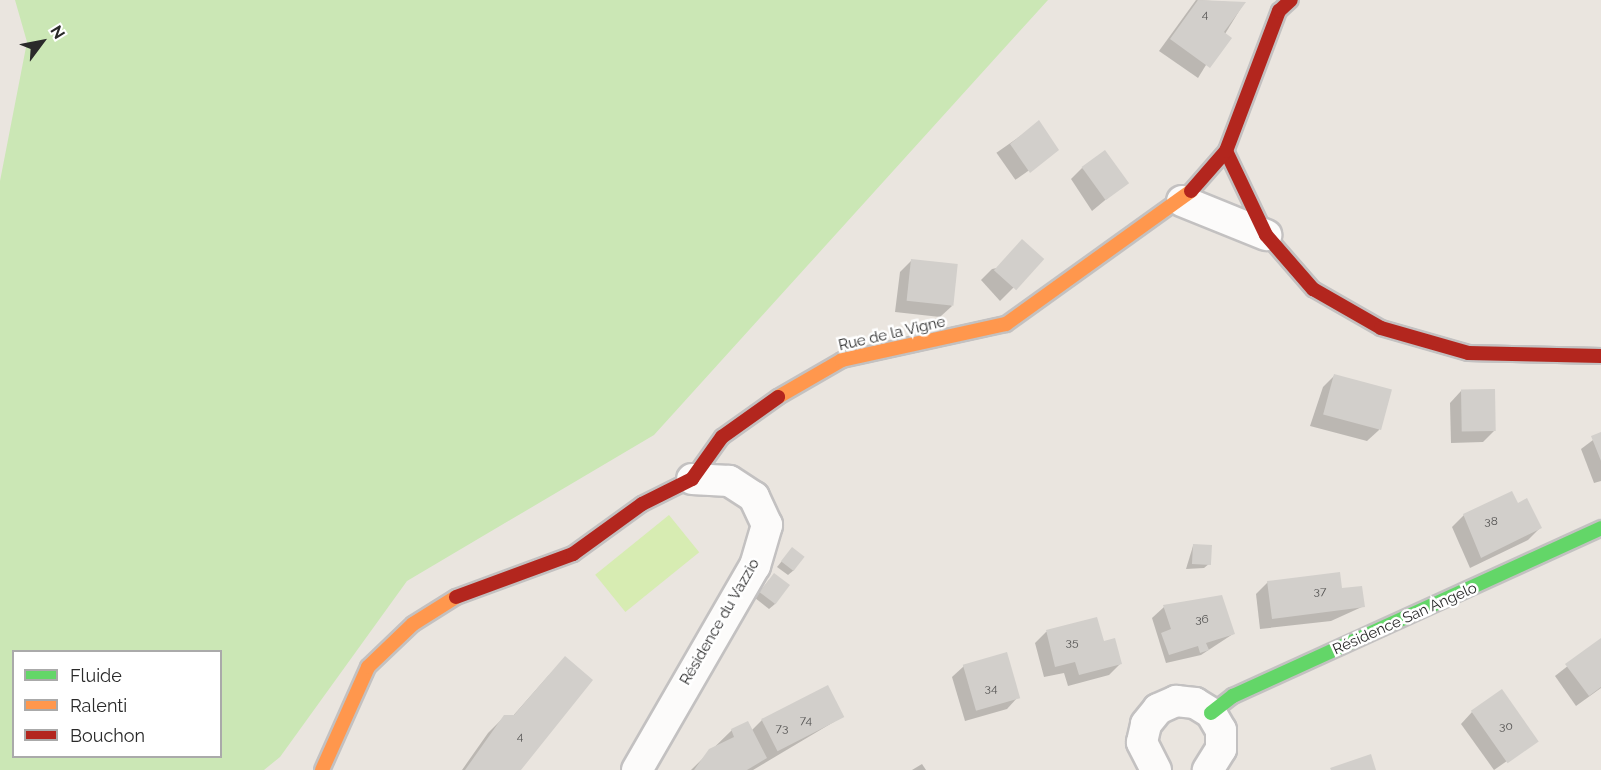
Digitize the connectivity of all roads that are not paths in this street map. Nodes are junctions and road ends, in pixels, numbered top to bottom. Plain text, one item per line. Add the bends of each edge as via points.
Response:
1 (1291, 0) edge
2 (1226, 151) junction
3 (1182, 201) junction
4 (1266, 235) junction
5 (1601, 356) edge
6 (692, 479) junction
7 (1601, 528) edge
8 (1211, 713) junction
9 (322, 770) edge
10 (637, 770) edge
11 (1156, 770) edge
12 (1209, 770) edge

1 - 2 street, Rue de la Vigne via 1279,11
2 - 3 street, Rue de la Vigne
2 - 4 street
3 - 4 street
3 - 6 street, Rue de la Vigne via 1122,236 1006,324 842,360 795,385 722,437
4 - 5 street via 1313,289 1381,328 1468,353
6 - 9 street, Rue de la Vigne via 642,504 573,554 468,589 413,624 368,667
6 - 10 street, Résidence du Vazzio via 729,481 754,497 767,525 755,566
7 - 8 street, Résidence San Angelo via 1233,696
8 - 11 street via 1195,703 1176,701 1158,709 1146,724 1142,742
8 - 12 street via 1221,730 1221,749

